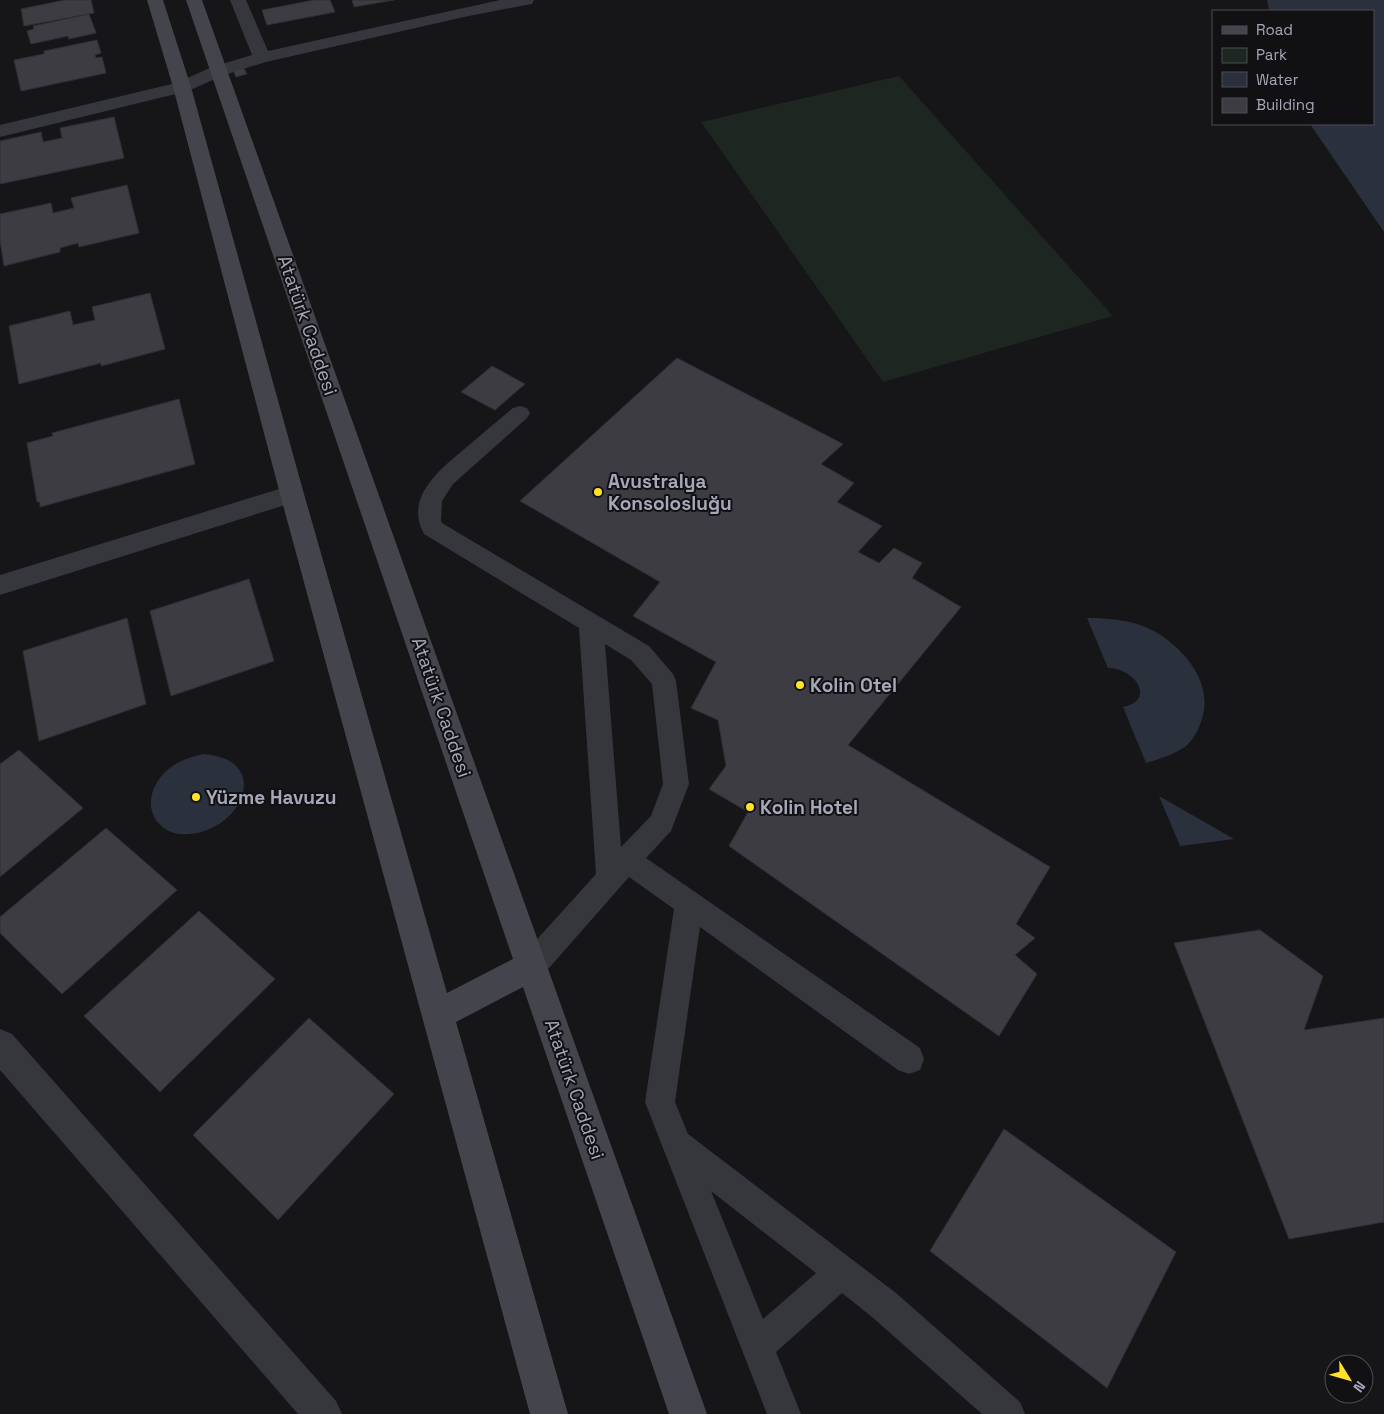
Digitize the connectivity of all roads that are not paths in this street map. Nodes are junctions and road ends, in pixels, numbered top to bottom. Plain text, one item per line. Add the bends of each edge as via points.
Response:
1 (155, 0) edge
2 (194, 0) edge
3 (238, 0) edge
4 (526, 0) edge
5 (461, 6) edge
6 (262, 58) junction
7 (218, 71) junction
8 (182, 86) junction
9 (0, 131) edge
10 (520, 413) dead end
11 (292, 494) junction
12 (0, 585) edge
13 (592, 624) junction
14 (618, 869) junction
15 (689, 904) junction
16 (532, 966) junction
17 (438, 1014) junction
18 (0, 1045) edge
19 (909, 1059) dead end
20 (679, 1146) junction
21 (842, 1272) junction
22 (757, 1346) junction
23 (324, 1414) edge
24 (549, 1414) edge
25 (688, 1414) edge
26 (784, 1414) edge
27 (1008, 1414) edge

1 - 8 main road
2 - 7 main road, Atatürk Caddesi
3 - 6 street
4 - 5 street
5 - 6 street
6 - 7 street
7 - 8 street
7 - 16 main road, Atatürk Caddesi
8 - 9 street
8 - 11 main road
10 - 13 lane via 436,488 428,511 432,528
11 - 12 street
11 - 17 main road
13 - 14 lane
13 - 14 lane via 640,653 664,681 676,784 662,824
14 - 15 lane
14 - 16 lane
15 - 19 lane
15 - 20 lane via 660,1102
16 - 17 main road
16 - 25 main road, Atatürk Caddesi
17 - 24 main road
18 - 23 street
20 - 21 lane
20 - 22 lane
21 - 22 lane
21 - 27 lane
22 - 26 lane

